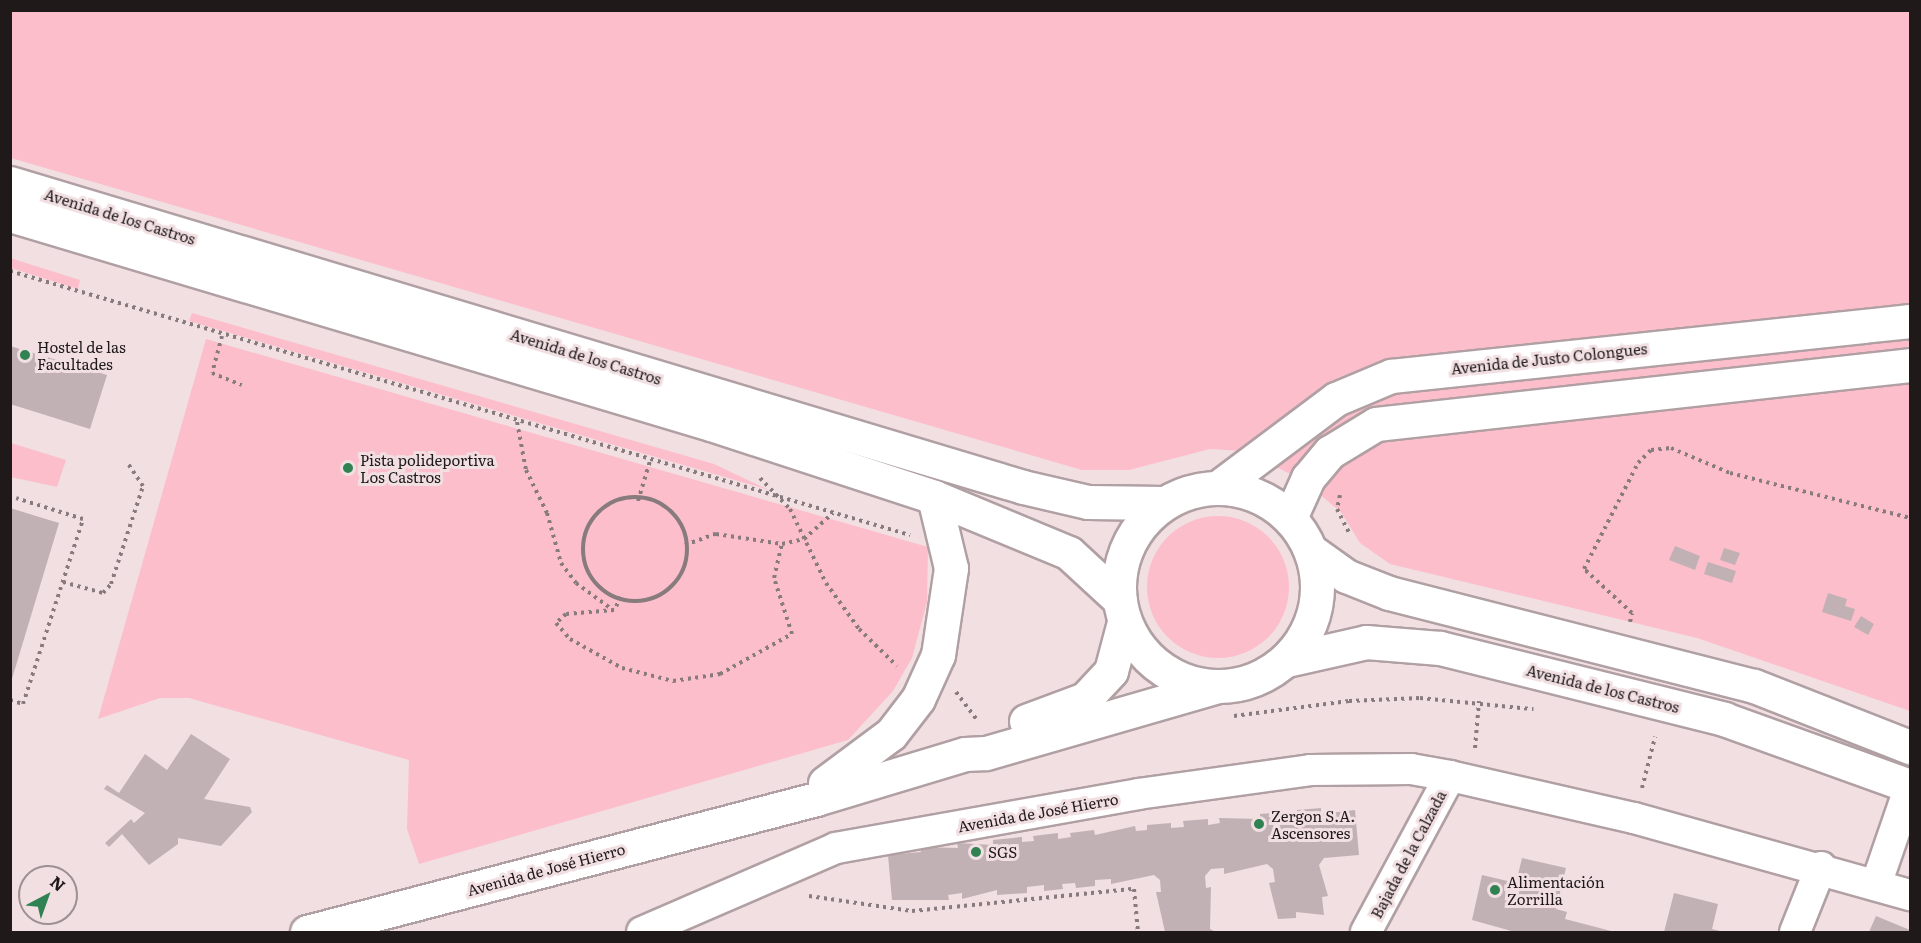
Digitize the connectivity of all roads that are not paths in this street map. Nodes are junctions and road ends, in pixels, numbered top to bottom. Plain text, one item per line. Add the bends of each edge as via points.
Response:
1 (10, 183) edge
2 (10, 214) edge
3 (1911, 321) edge
4 (1911, 366) edge
5 (1220, 486) junction
6 (934, 497) junction
7 (1165, 503) junction
8 (1290, 518) junction
9 (1311, 551) junction
10 (1122, 611) junction
11 (1287, 660) junction
12 (1215, 687) junction
13 (974, 745) junction
14 (1911, 747) edge
15 (1450, 776) junction
16 (1910, 786) edge
17 (786, 806) junction
18 (1821, 867) junction
19 (1877, 882) junction
20 (1911, 895) edge
21 (308, 933) edge
22 (642, 933) edge
23 (1366, 933) edge
24 (1795, 933) edge

1 - 7 main road, Avenida de los Castros via 1023,487 1088,502
2 - 6 main road, Avenida de los Castros via 711,424
3 - 5 main road, Avenida de Justo Colongues via 1390,376 1336,399
4 - 8 main road via 1376,424 1330,452 1308,478
5 - 7 main road via 1181,493
5 - 8 main road via 1258,495
6 - 10 main road, Avenida de los Castros via 1069,553
6 - 17 main road, Avenida de José Hierro via 948,547 950,593 928,678 877,748
7 - 10 main road via 1148,513 1126,545 1117,584
8 - 9 main road
9 - 11 main road via 1318,590 1310,628
9 - 14 main road via 1346,576 1389,593 1754,686
10 - 12 main road via 1144,656 1168,673
10 - 13 main road, Avenida de José Hierro via 1111,671 1084,699
11 - 12 main road via 1253,681
11 - 16 main road, Avenida de los Castros via 1366,642 1440,648 1724,719
12 - 13 main road, Avenida de José Hierro via 986,753
13 - 17 main road, Avenida de José Hierro
15 - 18 street
15 - 22 street, Avenida de José Hierro via 1411,769 1310,770 1137,794 836,848
15 - 23 street, Bajada de la Calzada
16 - 19 street, Avenida de los Castros
17 - 21 main road, Avenida de José Hierro
18 - 19 street
18 - 24 street
19 - 20 street

